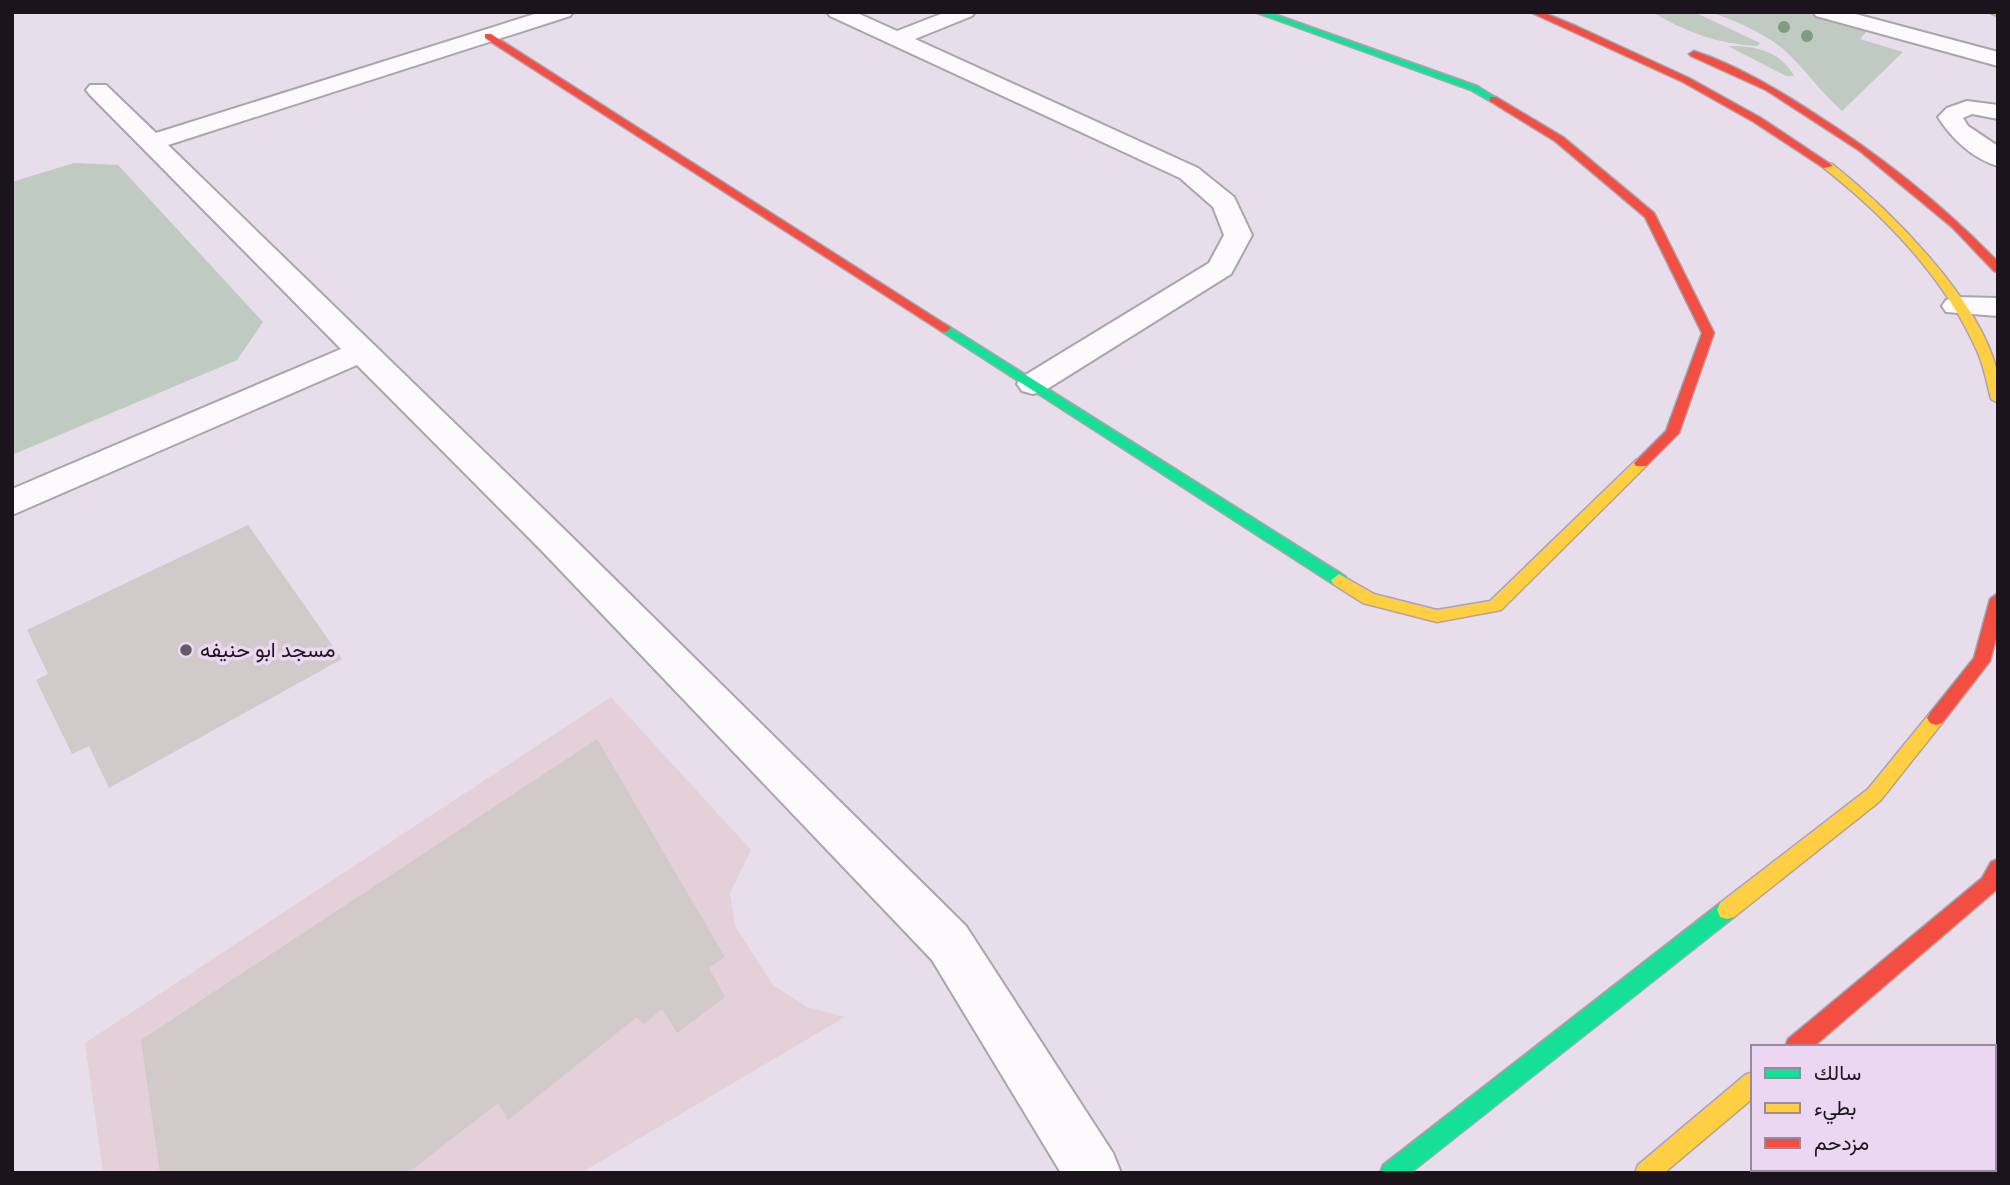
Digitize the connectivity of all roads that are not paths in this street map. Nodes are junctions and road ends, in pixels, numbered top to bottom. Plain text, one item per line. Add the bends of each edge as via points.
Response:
1 (563, 12) edge
2 (837, 12) edge
3 (965, 12) edge
4 (1259, 12) edge
5 (1534, 12) edge
6 (1823, 12) edge
7 (1992, 12) edge
8 (1998, 14) edge
9 (488, 36) junction
10 (896, 39) junction
11 (1684, 49) dead end
12 (1998, 59) edge
13 (98, 90) dead end
14 (1998, 112) edge
15 (151, 143) junction
16 (1998, 158) edge
17 (1998, 269) edge
18 (1957, 306) junction
19 (1998, 307) edge
20 (362, 351) junction
21 (1033, 384) junction
22 (1998, 399) edge
23 (12, 503) edge
24 (1998, 599) edge
25 (1998, 868) edge
26 (1798, 1045) edge
27 (1751, 1085) edge
28 (1093, 1173) edge
29 (1391, 1173) edge
30 (1646, 1173) edge

1 - 9 street
2 - 10 street
3 - 10 street
4 - 21 main road via 1474,88 1559,139 1650,215 1708,334 1671,433 1494,606 1437,616 1368,599
5 - 18 main road via 1611,41 1723,96 1810,153 1900,229
6 - 12 street
7 - 8 main road
9 - 15 street
9 - 21 main road
10 - 21 street via 1189,173 1225,203 1238,235 1221,268
11 - 17 main road via 1769,88 1864,149 1956,225
13 - 15 street
14 - 16 street via 1961,108 1950,117 1959,131
15 - 20 street
18 - 19 street
18 - 22 main road via 1986,357
20 - 23 street
20 - 28 street via 949,943
24 - 29 main road via 1982,661 1874,794
25 - 26 main road via 1989,884
27 - 30 main road

